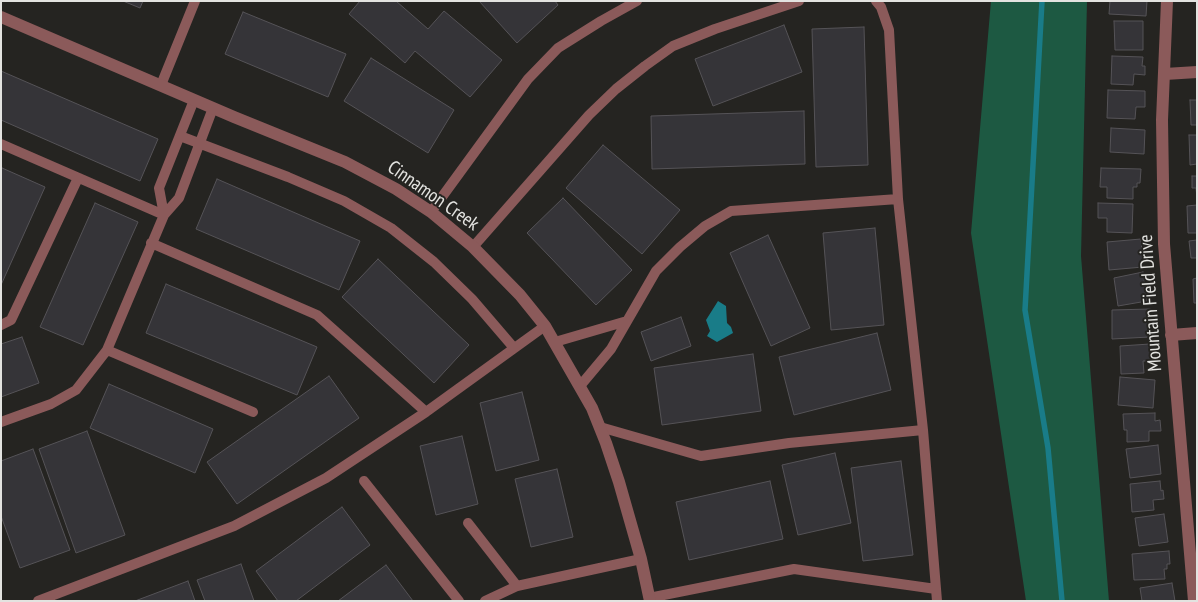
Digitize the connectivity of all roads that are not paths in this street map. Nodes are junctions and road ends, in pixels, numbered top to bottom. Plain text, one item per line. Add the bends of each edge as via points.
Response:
1 (195, 1) edge
2 (637, 1) edge
3 (799, 1) edge
4 (876, 1) edge
5 (1167, 1) edge
6 (1, 17) edge
7 (1197, 72) edge
8 (1165, 74) junction
9 (161, 85) junction
10 (194, 100) junction
11 (213, 108) junction
12 (180, 136) junction
13 (200, 143) junction
14 (1, 144) edge
15 (78, 178) junction
16 (898, 199) junction
17 (431, 212) junction
18 (164, 215) junction
19 (151, 243) junction
20 (473, 247) junction
21 (627, 321) junction
22 (1, 324) edge
23 (544, 326) junction
24 (1197, 333) edge
25 (1171, 334) junction
26 (555, 342) junction
27 (514, 348) junction
28 (107, 350) junction
29 (580, 386) junction
30 (253, 412) dead end
31 (426, 412) junction
32 (1, 422) edge
33 (600, 427) junction
34 (923, 430) junction
35 (1197, 476) edge
36 (1184, 477) junction
37 (364, 481) dead end
38 (468, 524) dead end
39 (641, 559) junction
40 (517, 586) junction
41 (936, 589) junction
42 (650, 599) edge
43 (38, 601) edge
44 (458, 601) edge
45 (485, 601) edge
46 (937, 601) edge
47 (1194, 601) edge

1 - 9 lane
2 - 17 lane via 558,48 528,79
3 - 20 lane via 715,28 673,46 645,66 590,115
4 - 16 lane via 889,30
5 - 8 street, Mountain Field Drive
6 - 9 street, Cinnamon Creek
7 - 8 street
8 - 25 street, Mountain Field Drive via 1162,120 1164,244
9 - 10 street, Cinnamon Creek
10 - 11 street, Cinnamon Creek
10 - 12 lane
11 - 13 lane
11 - 17 street, Cinnamon Creek via 345,162
12 - 13 lane
12 - 18 lane via 159,188
13 - 18 lane via 179,198
13 - 27 lane via 288,176 344,201 391,228 434,262 472,299
14 - 15 lane
15 - 18 lane
15 - 22 lane via 11,320
16 - 21 lane via 731,211 705,226 656,271
16 - 34 lane
17 - 20 street, Cinnamon Creek
18 - 19 lane
19 - 28 lane
19 - 31 lane via 317,315
20 - 23 street, Cinnamon Creek via 520,295
21 - 26 lane
21 - 29 lane via 611,349
23 - 26 street, Cinnamon Creek
23 - 27 lane
24 - 25 street
25 - 36 street, Mountain Field Drive
26 - 29 street, Cinnamon Creek
27 - 31 lane
28 - 30 lane
28 - 32 lane via 76,390 51,404
29 - 33 street, Cinnamon Creek
31 - 43 lane via 326,478 234,526
33 - 34 lane via 701,456 789,443
33 - 39 street, Cinnamon Creek
34 - 41 lane
35 - 36 street
36 - 47 street, Mountain Field Drive
37 - 44 lane
38 - 40 lane
39 - 40 lane
39 - 42 street, Cinnamon Creek
40 - 45 lane
41 - 42 lane via 794,569
41 - 46 lane

